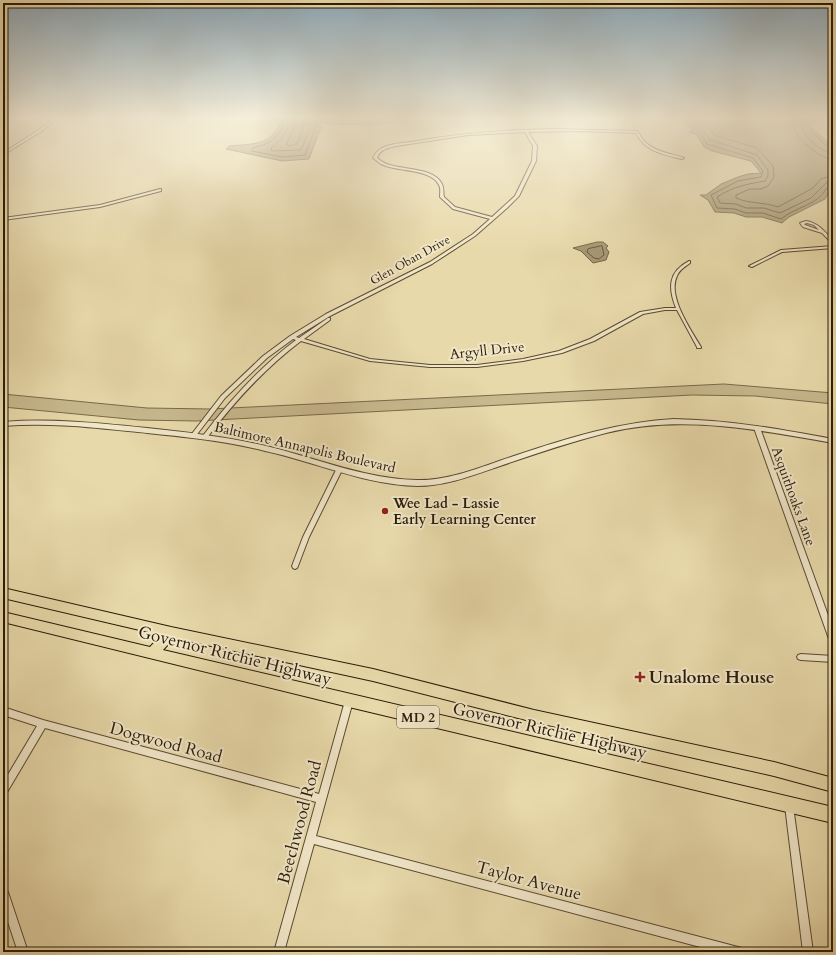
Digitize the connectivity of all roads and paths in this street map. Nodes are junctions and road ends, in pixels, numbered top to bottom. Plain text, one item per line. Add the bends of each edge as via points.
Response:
1 (378, 162) edge
2 (534, 162) edge
3 (160, 190) dead end
4 (492, 218) junction
5 (3, 219) edge
6 (821, 232) dead end
7 (833, 243) edge
8 (833, 247) edge
9 (689, 262) dead end
10 (751, 266) dead end
11 (346, 306) junction
12 (678, 309) junction
13 (292, 337) junction
14 (298, 339) junction
15 (699, 347) dead end
16 (265, 357) junction
17 (273, 359) junction
18 (243, 378) junction
19 (251, 380) junction
20 (3, 424) edge
21 (758, 428) junction
22 (192, 436) junction
23 (204, 438) junction
24 (833, 441) edge
25 (339, 470) junction
26 (295, 566) dead end
27 (3, 593) edge
28 (3, 618) edge
29 (171, 632) junction
30 (833, 639) edge
31 (153, 653) junction
32 (801, 657) dead end
33 (833, 659) edge
34 (349, 702) junction
35 (3, 711) edge
36 (43, 724) junction
37 (833, 785) edge
38 (3, 791) edge
39 (322, 799) junction
40 (789, 804) junction
41 (833, 815) edge
42 (311, 839) junction
43 (3, 892) edge
44 (23, 952) edge
45 (279, 952) edge
46 (738, 952) edge
47 (808, 952) edge

1 - 4 street via 424,173 436,179 442,187 442,197 454,208
2 - 4 street, Glen Oban Drive via 516,196
3 - 5 street via 100,206
4 - 11 street, Glen Oban Drive via 454,250
6 - 7 street
8 - 10 street via 781,251
9 - 12 street via 676,274 672,286
11 - 13 street, Glen Oban Drive via 306,326
11 - 14 street, Glen Oban Drive
12 - 14 street, Argyll Drive via 642,313 592,340 560,352 477,366 448,367 370,360
12 - 15 street
13 - 14 street, Argyll Drive
13 - 16 street, Glen Oban Drive
14 - 17 street, Glen Oban Drive
16 - 17 street
16 - 18 street, Glen Oban Drive
17 - 19 street, Glen Oban Drive
18 - 19 street
18 - 22 street, Glen Oban Drive
19 - 23 street, Glen Oban Drive
20 - 22 street, Baltimore Annapolis Boulevard via 78,423
21 - 24 street, Baltimore Annapolis Boulevard
21 - 25 street, Baltimore Annapolis Boulevard via 673,421 625,426 453,478 421,483 386,481
21 - 30 street, Asquithoaks Lane
22 - 23 street, Baltimore Annapolis Boulevard
23 - 25 street, Baltimore Annapolis Boulevard via 280,452
25 - 26 street via 306,537
27 - 29 highway, Governor Ritchie Highway / MD 2
28 - 31 highway, Governor Ritchie Highway / MD 2
29 - 31 highway
29 - 37 highway, Governor Ritchie Highway / MD 2 via 373,675 534,716 774,769
31 - 34 highway, Governor Ritchie Highway / MD 2
32 - 33 street
34 - 39 street, Beechwood Road
34 - 40 highway, Governor Ritchie Highway / MD 2
35 - 36 street, Dogwood Road
36 - 38 street
36 - 39 street, Dogwood Road
39 - 42 street, Beechwood Road
40 - 41 highway, Governor Ritchie Highway / MD 2
40 - 47 street
42 - 45 street, Beechwood Road
42 - 46 street, Taylor Avenue
43 - 44 street

